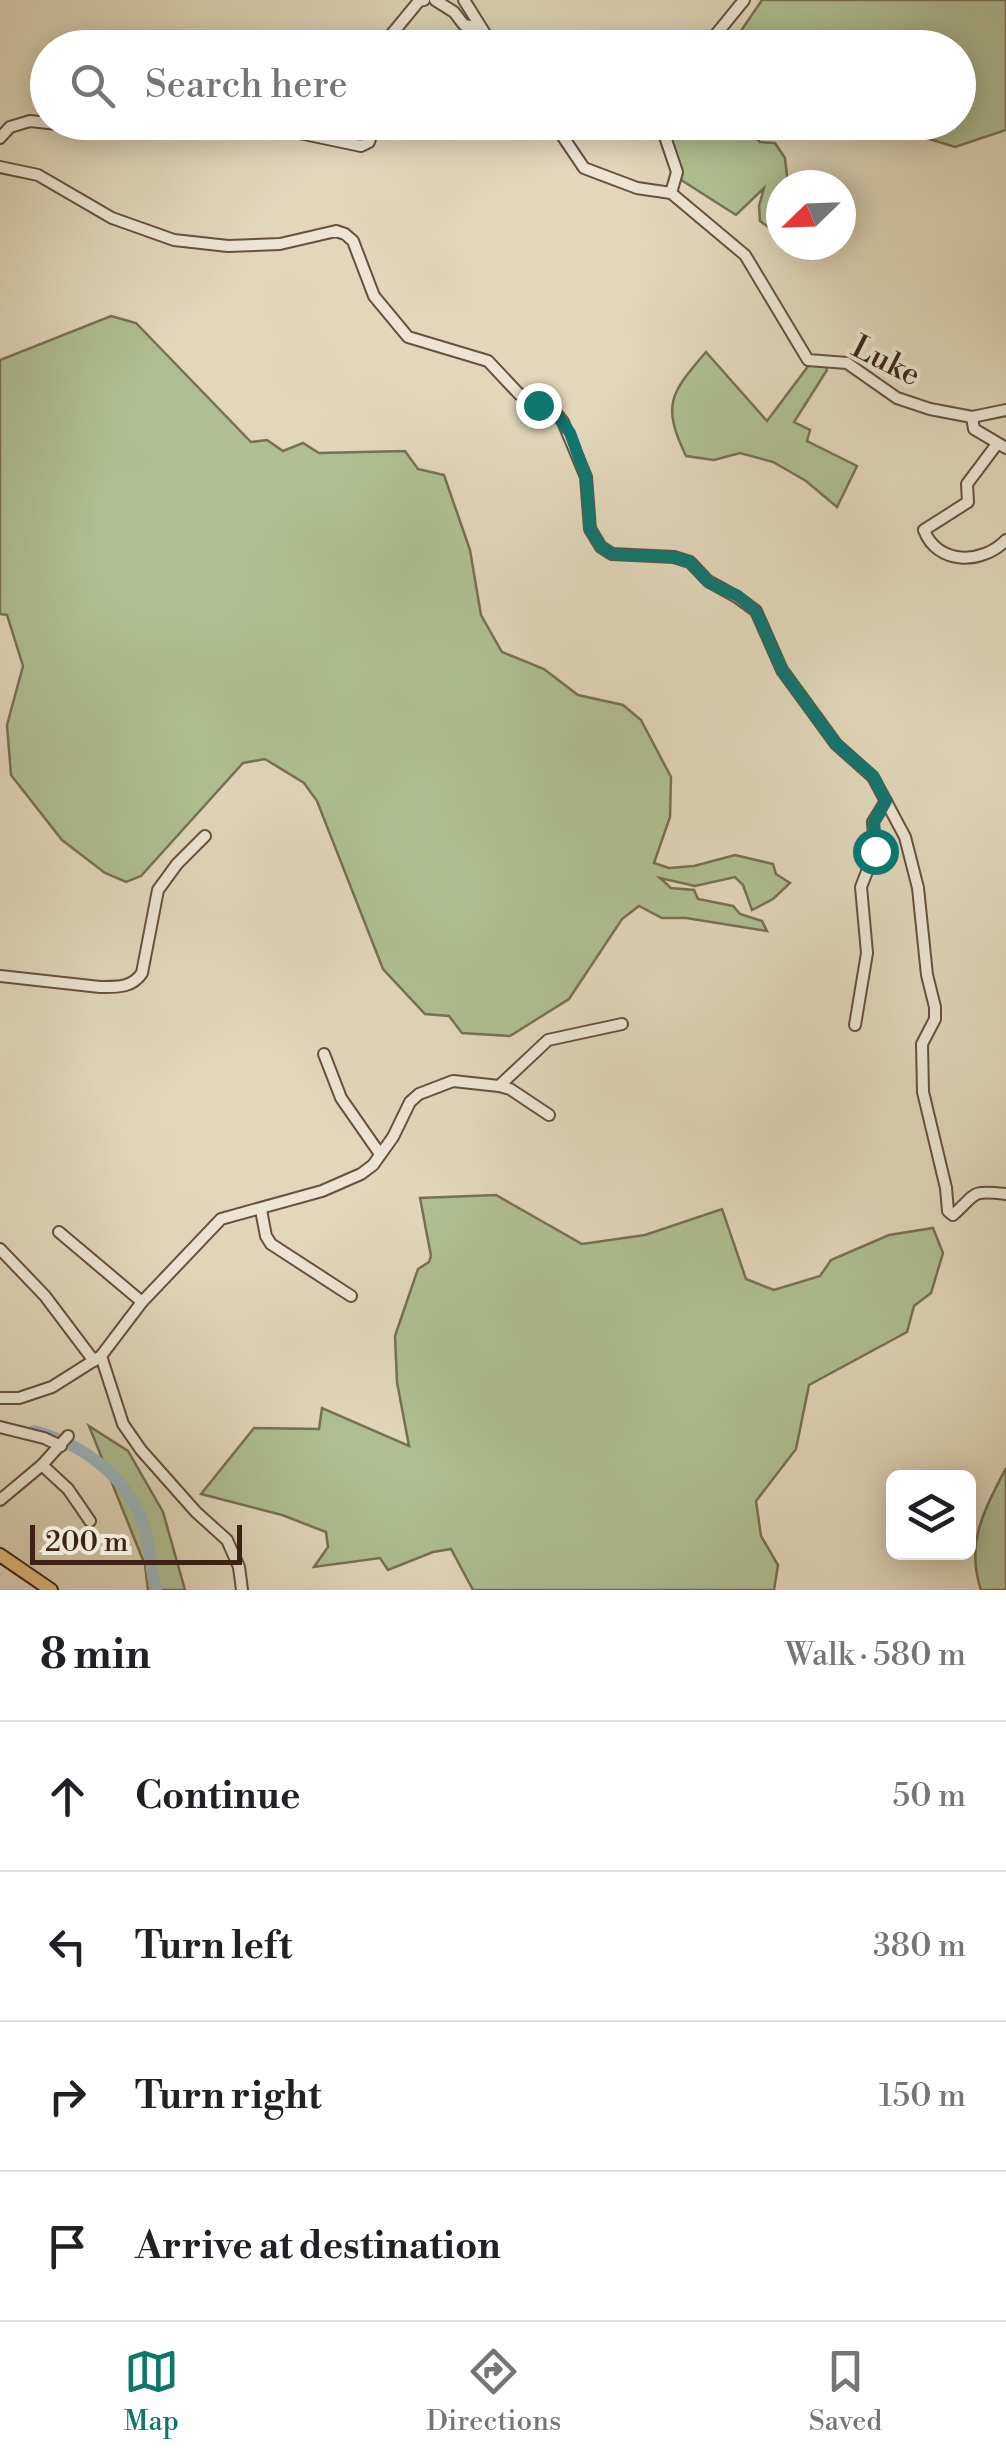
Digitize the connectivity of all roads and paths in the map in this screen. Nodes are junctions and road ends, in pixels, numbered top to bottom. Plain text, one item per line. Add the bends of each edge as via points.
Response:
1 (424, 0) edge
2 (435, 0) edge
3 (464, 0) edge
4 (744, 0) edge
5 (481, 28) joint
6 (395, 30) edge
7 (720, 30) edge
8 (30, 121) edge
9 (0, 138) edge
10 (332, 140) edge
11 (370, 140) edge
12 (565, 140) edge
13 (666, 140) edge
14 (0, 167) edge
15 (671, 193) junction
16 (1006, 410) edge
17 (972, 417) junction
18 (1001, 446) edge
19 (1006, 540) edge
20 (886, 801) junction
21 (206, 836) dead end
22 (0, 976) edge
23 (622, 1024) dead end
24 (855, 1025) dead end
25 (324, 1054) dead end
26 (499, 1086) junction
27 (549, 1115) dead end
28 (380, 1154) junction
29 (1006, 1194) edge
30 (261, 1210) junction
31 (59, 1232) dead end
32 (0, 1249) edge
33 (351, 1296) dead end
34 (142, 1302) junction
35 (97, 1358) junction
36 (0, 1398) edge
37 (0, 1427) edge
38 (42, 1465) junction
39 (0, 1500) edge
40 (90, 1521) dead end
41 (0, 1556) edge
42 (50, 1590) edge
43 (242, 1590) edge

1 - 6 street
2 - 5 street via 464,24
3 - 5 street
4 - 7 street
8 - 9 street
10 - 11 street via 361,146
12 - 15 street, Luke via 584,168
13 - 15 street via 677,172
14 - 20 street via 38,175 112,218 174,240 228,246 346,234 374,296 408,337 488,361 518,394 564,422 586,477 590,529 601,547 612,554 690,562 708,582 756,611 782,670 836,744 873,776
15 - 17 street, Luke via 745,255 808,360 847,363 897,398
16 - 17 street, Luke
17 - 18 street via 974,429
18 - 19 street via 967,484 968,502 924,530 929,542 958,558 997,549
20 - 24 street via 874,822 873,862 861,887 867,952
20 - 29 street via 918,888 935,1007 922,1044 923,1092 948,1211 954,1214 983,1191
21 - 22 street via 158,890 137,980 100,987
23 - 26 street via 548,1040
25 - 28 street via 341,1098
26 - 27 street
26 - 28 street via 453,1081 419,1094
28 - 30 street via 342,1183
30 - 33 street via 272,1244
30 - 34 street via 222,1220
31 - 34 street
32 - 35 street
34 - 35 street
35 - 36 street via 52,1387
35 - 43 street via 110,1375 123,1424 141,1450 227,1540
37 - 38 street via 65,1440
38 - 39 street
38 - 40 street
41 - 42 main road

